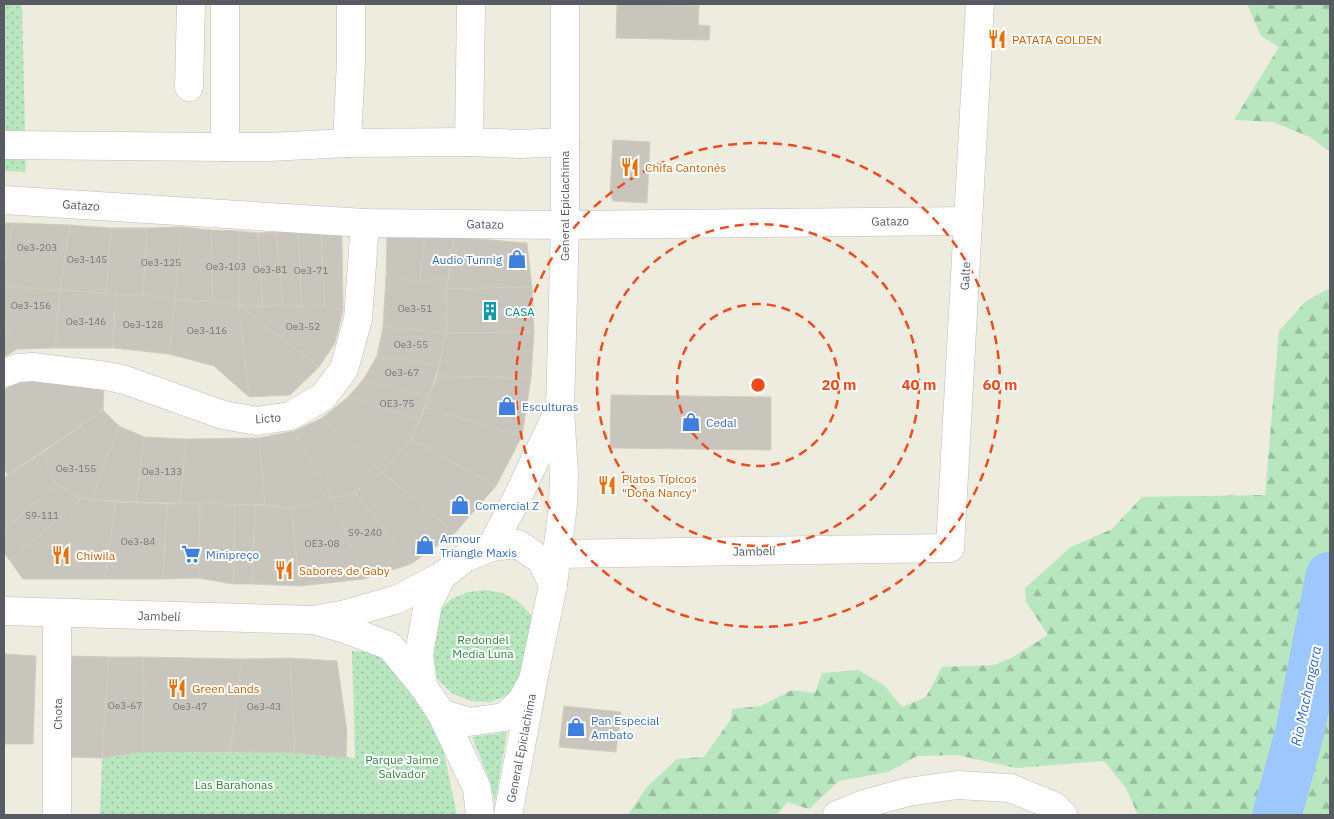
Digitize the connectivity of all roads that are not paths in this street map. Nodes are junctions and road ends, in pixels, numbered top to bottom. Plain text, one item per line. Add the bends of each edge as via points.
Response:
1 (191, 4) edge
2 (225, 4) edge
3 (351, 4) edge
4 (471, 4) edge
5 (565, 4) edge
6 (980, 4) edge
7 (189, 87) dead end
8 (469, 142) junction
9 (565, 142) junction
10 (348, 143) junction
11 (4, 145) edge
12 (225, 147) junction
13 (4, 200) edge
14 (968, 220) junction
15 (365, 223) junction
16 (565, 225) junction
17 (4, 373) edge
18 (560, 409) junction
19 (491, 547) junction
20 (950, 548) joint
21 (557, 554) junction
22 (442, 576) junction
23 (553, 585) junction
24 (5, 609) edge
25 (57, 613) junction
26 (314, 620) junction
27 (534, 680) junction
28 (423, 686) junction
29 (441, 713) junction
30 (57, 815) edge
31 (480, 815) edge
32 (508, 815) edge
33 (837, 815) edge
34 (1063, 815) edge

1 - 7 street
2 - 12 street
3 - 10 street
4 - 8 street
5 - 9 street, General Epiclachima
6 - 14 street, Galte
8 - 9 street
8 - 10 street
9 - 16 street, General Epiclachima
10 - 12 street
11 - 12 street
13 - 15 street, Gatazo
14 - 16 street, Gatazo
14 - 20 street, Galte
15 - 16 street, Gatazo
15 - 17 street, Licto via 358,319 344,368 323,397 290,416 257,421 223,414 107,376 33,367
16 - 18 street, General Epiclachima
18 - 19 street, General Epiclachima
18 - 21 street, General Epiclachima via 564,474
19 - 22 street via 465,558
19 - 23 street via 518,544 541,560
20 - 21 street, Jambelí
21 - 23 street, General Epiclachima
22 - 26 street, Jambelí via 398,599
22 - 28 street via 428,604 419,654
23 - 27 street
24 - 25 street, Jambelí
25 - 26 street, Jambelí
25 - 30 street, Chota
26 - 28 street, Jambelí via 390,646
27 - 29 street via 521,702 504,717 469,722
27 - 32 street, General Epiclachima
28 - 29 street
29 - 31 street via 477,788
33 - 34 street via 908,792 957,785 1010,788 1054,806

